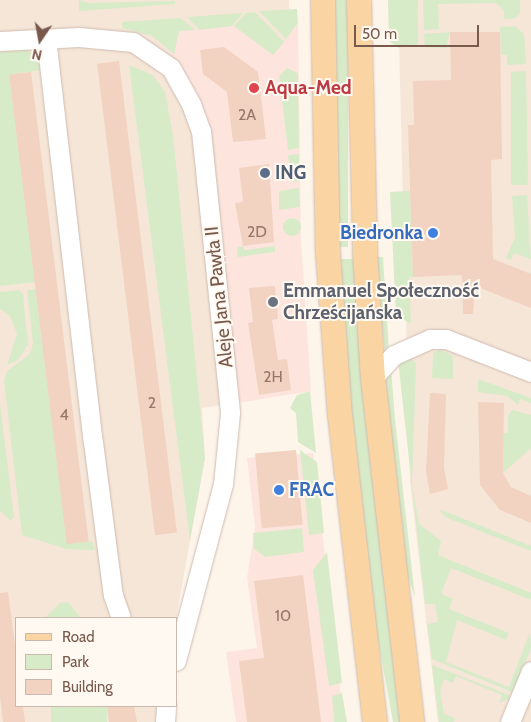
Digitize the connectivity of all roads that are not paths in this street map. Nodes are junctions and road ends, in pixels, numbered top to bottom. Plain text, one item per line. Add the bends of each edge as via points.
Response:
1 (323, 0) edge
2 (359, 0) edge
3 (46, 38) junction
4 (0, 41) edge
5 (531, 372) edge
6 (373, 378) junction
7 (121, 617) edge
8 (178, 653) edge
9 (531, 670) edge
10 (166, 707) edge
11 (165, 722) edge
12 (375, 722) edge
13 (412, 722) edge
14 (510, 722) edge

1 - 12 main road via 328,252 340,415
2 - 6 main road via 365,252
3 - 4 street, Aleje Jana Pawła II
3 - 7 street via 94,451 113,595
3 - 8 street, Aleje Jana Pawła II via 111,38 133,42 153,53 171,68 182,84 201,131 230,413 223,484
5 - 6 street via 446,339 421,341 394,355
6 - 13 main road
9 - 14 street
10 - 11 street

